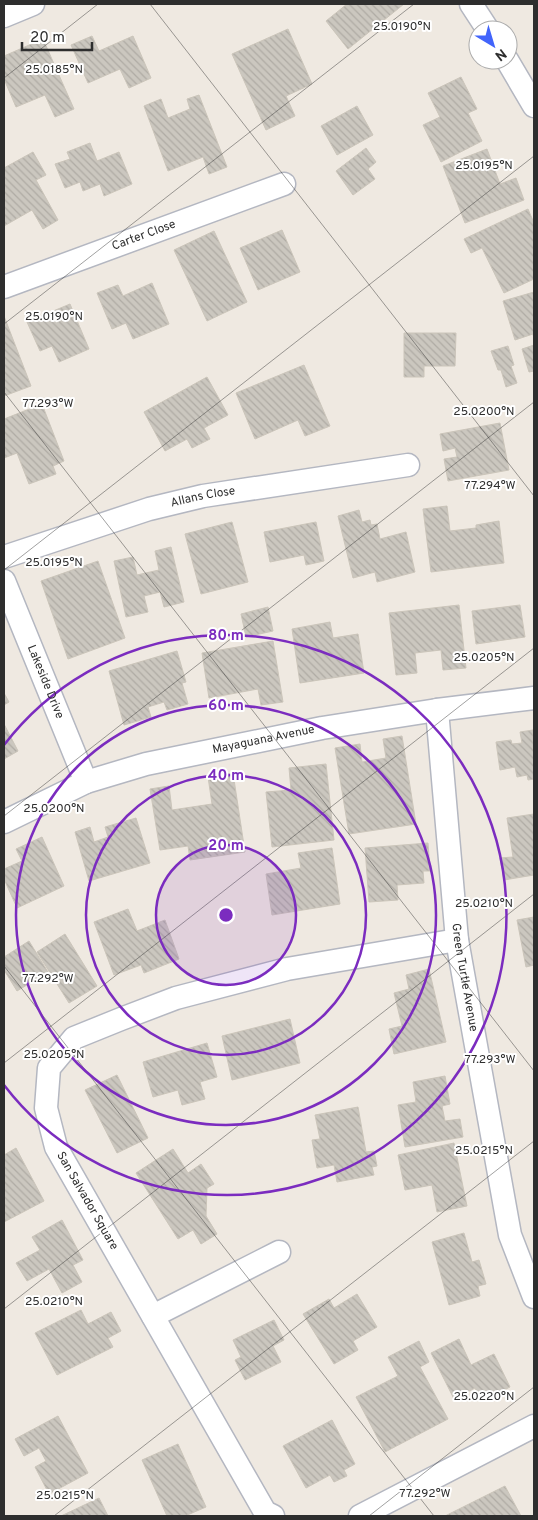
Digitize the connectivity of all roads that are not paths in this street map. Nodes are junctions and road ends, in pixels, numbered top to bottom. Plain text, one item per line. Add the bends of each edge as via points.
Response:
1 (33, 4) edge
2 (471, 4) edge
3 (4, 16) edge
4 (481, 20) edge
5 (513, 70) edge
6 (534, 106) edge
7 (284, 184) dead end
8 (4, 288) edge
9 (408, 465) dead end
10 (4, 557) edge
11 (4, 581) edge
12 (534, 698) edge
13 (437, 710) junction
14 (86, 782) junction
15 (4, 822) edge
16 (457, 940) junction
17 (279, 1252) dead end
18 (534, 1297) edge
19 (153, 1316) junction
20 (534, 1426) edge
21 (273, 1516) edge
22 (360, 1516) edge

1 - 3 street
2 - 4 street
5 - 6 street
7 - 8 street, Carter Close
9 - 10 street, Allans Close via 203,496 149,509
11 - 14 street, Lakeside Drive
12 - 13 street, Mayaguana Avenue
13 - 14 street, Mayaguana Avenue via 322,728 146,764
13 - 16 street, Green Turtle Avenue
14 - 15 street, Mayaguana Avenue
16 - 18 street, Green Turtle Avenue via 510,1235
16 - 19 street, San Salvador Square via 287,969 176,998 74,1038 49,1068 46,1108 56,1147
17 - 19 street
19 - 21 street, San Salvador Square via 265,1512
20 - 22 street

